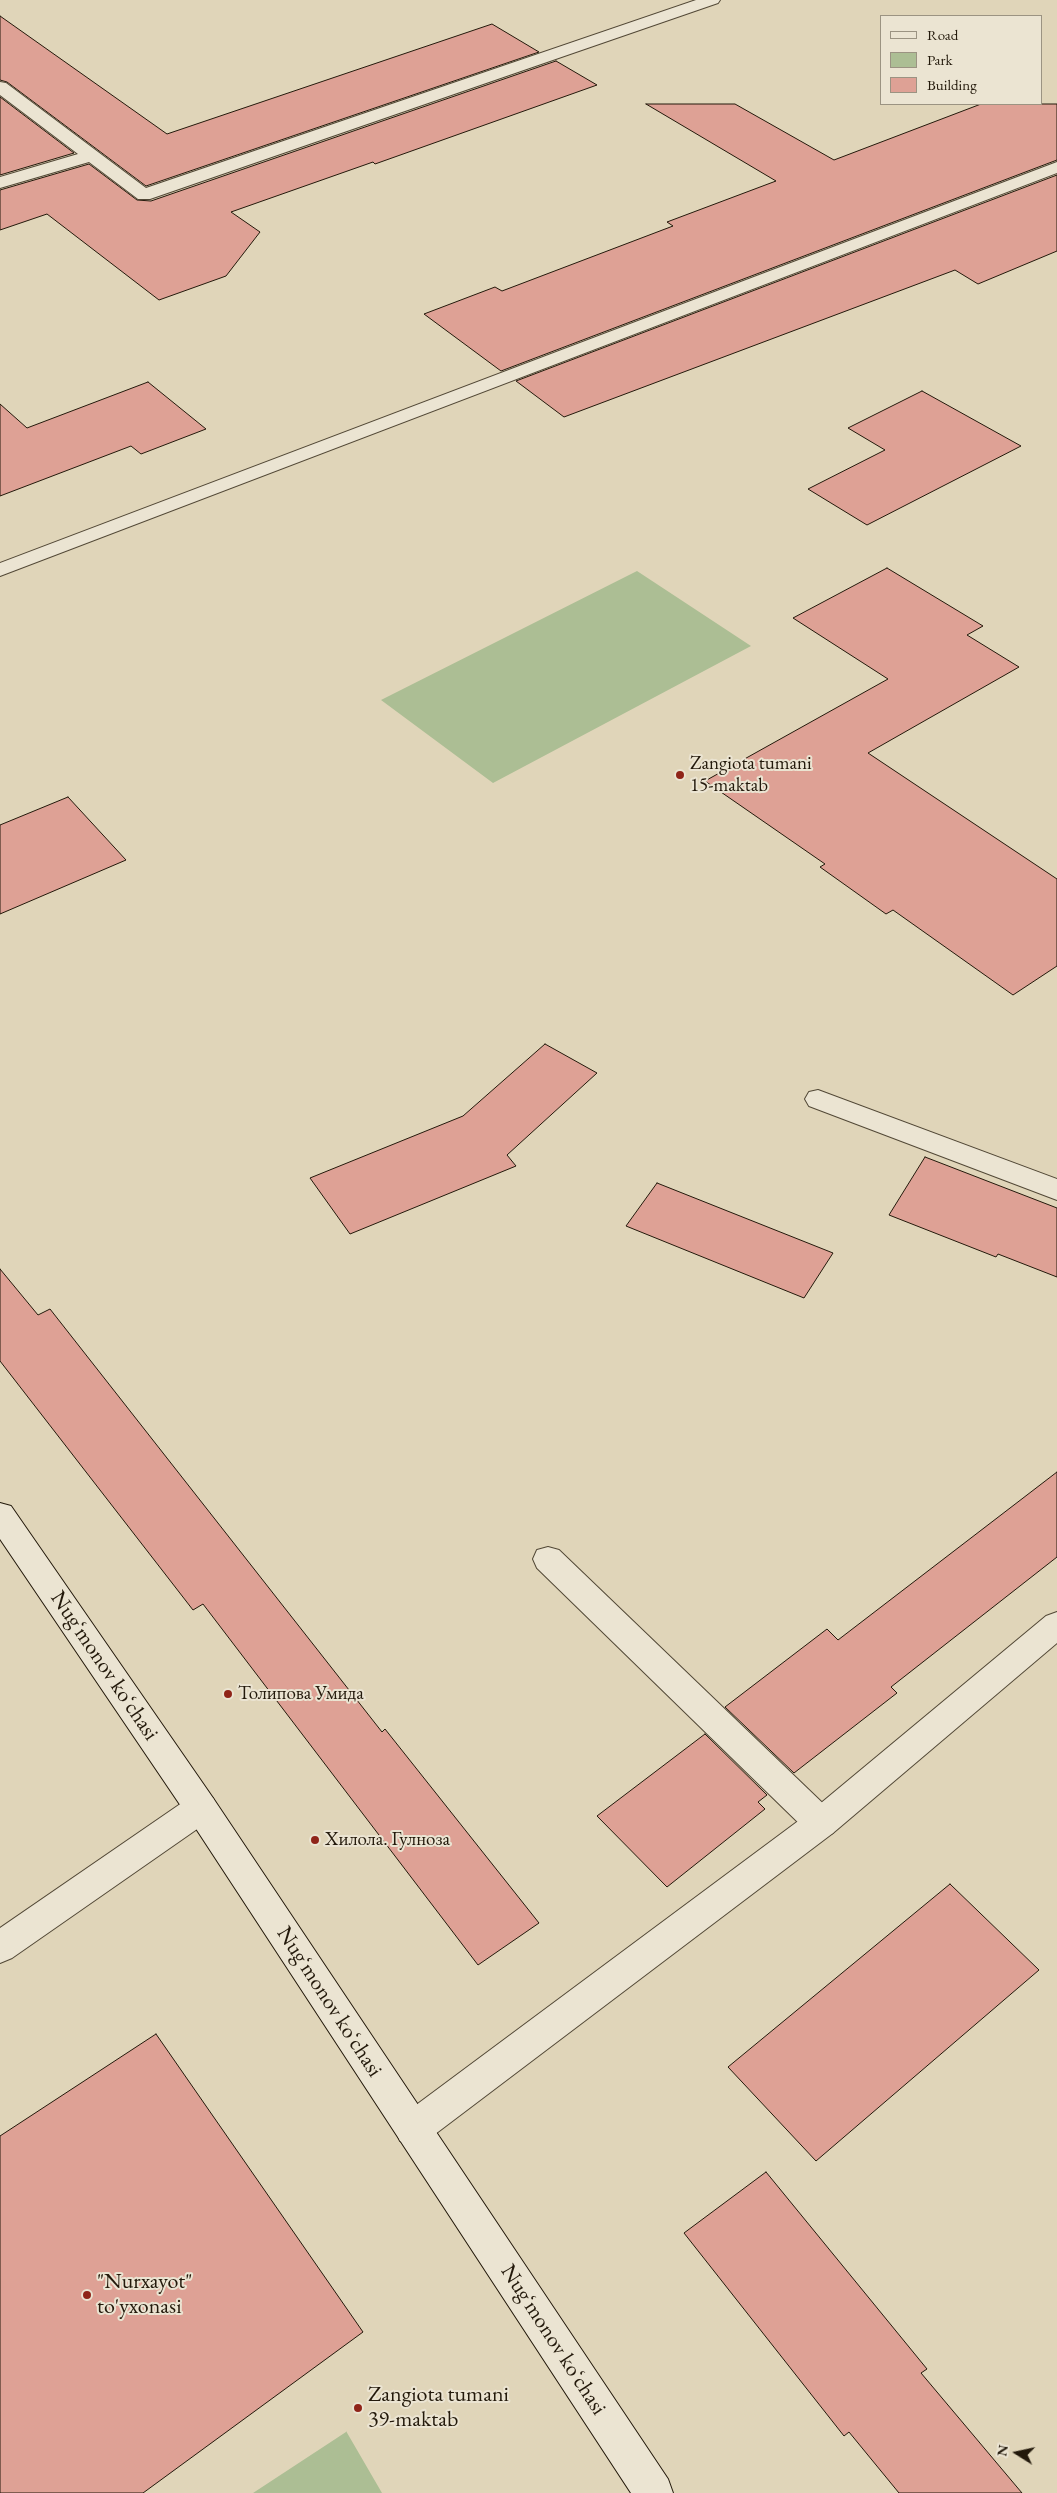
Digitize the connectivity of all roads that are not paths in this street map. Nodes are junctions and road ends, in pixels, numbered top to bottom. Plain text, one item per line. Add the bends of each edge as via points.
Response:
1 (712, 0) edge
2 (0, 87) edge
3 (91, 156) junction
4 (1057, 167) edge
5 (0, 183) edge
6 (0, 570) edge
7 (818, 1099) dead end
8 (1057, 1190) edge
9 (0, 1515) edge
10 (548, 1559) dead end
11 (1057, 1625) edge
12 (201, 1808) junction
13 (821, 1823) junction
14 (0, 1947) edge
15 (413, 2129) junction
16 (654, 2493) edge

1 - 3 street via 144,195
2 - 3 street
3 - 5 street
4 - 6 street
7 - 8 street
9 - 12 street, Nugʻmonov koʻchasi
10 - 13 street
11 - 13 street
12 - 14 street
12 - 15 street, Nugʻmonov koʻchasi
13 - 15 street
15 - 16 street, Nugʻmonov koʻchasi

